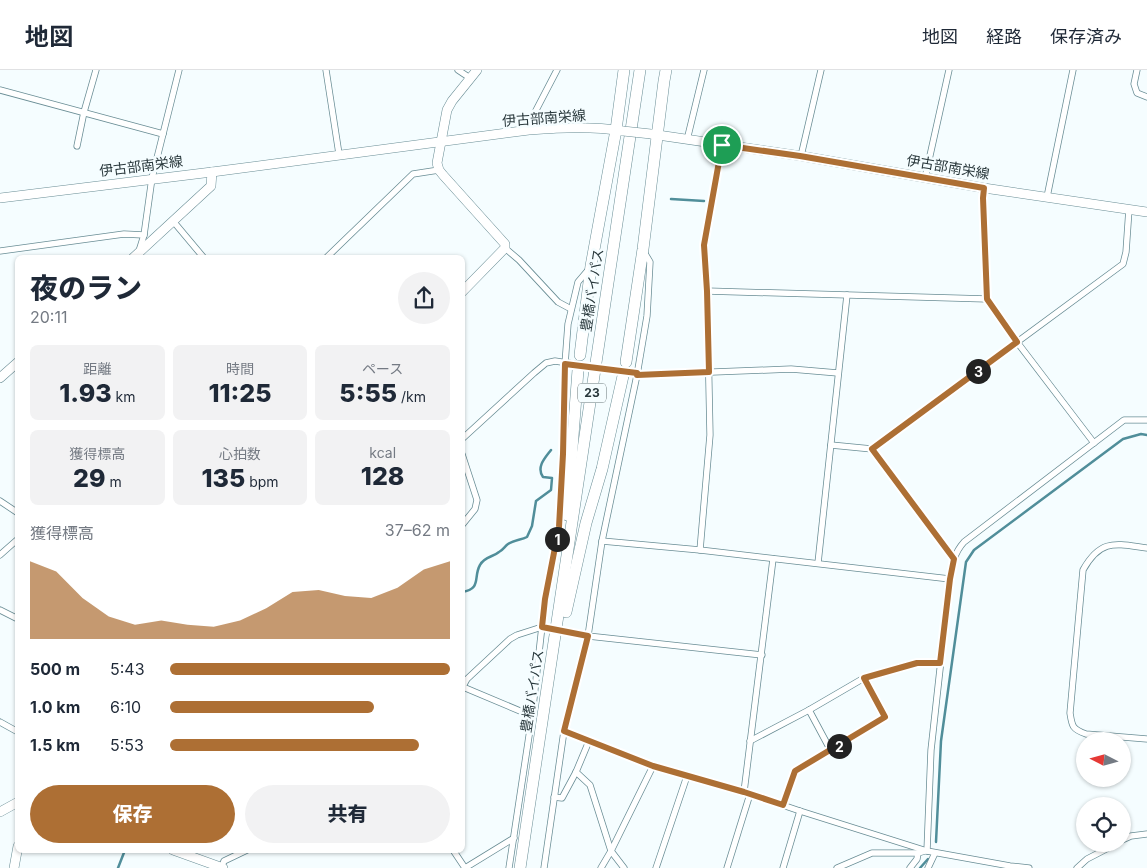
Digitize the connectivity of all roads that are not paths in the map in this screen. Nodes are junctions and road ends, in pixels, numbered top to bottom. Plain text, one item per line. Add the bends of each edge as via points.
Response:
1 (96, 70) edge
2 (180, 70) edge
3 (326, 70) edge
4 (458, 70) edge
5 (477, 70) edge
6 (557, 70) edge
7 (624, 70) edge
8 (640, 70) edge
9 (666, 70) edge
10 (704, 70) edge
11 (821, 70) edge
12 (948, 70) edge
13 (1073, 70) edge
14 (1137, 70) edge
15 (470, 78) junction
16 (0, 90) edge
17 (1147, 97) edge
18 (84, 112) junction
19 (529, 130) junction
20 (623, 131) junction
21 (163, 134) junction
22 (654, 135) junction
23 (688, 140) junction
24 (442, 141) junction
25 (722, 145) junction
26 (77, 146) dead end
27 (340, 154) junction
28 (800, 156) junction
29 (439, 170) junction
30 (212, 172) junction
31 (152, 178) junction
32 (925, 178) junction
33 (984, 188) junction
34 (1047, 197) junction
35 (0, 198) edge
36 (1129, 209) junction
37 (1147, 212) edge
38 (174, 221) junction
39 (144, 235) junction
40 (504, 248) junction
41 (643, 249) junction
42 (0, 251) edge
43 (136, 255) edge
44 (202, 255) edge
45 (329, 255) edge
46 (591, 266) junction
47 (465, 289) edge
48 (707, 291) junction
49 (847, 295) junction
50 (987, 299) junction
51 (571, 310) junction
52 (1017, 342) junction
53 (580, 355) dead end
54 (626, 362) dead end
55 (565, 364) junction
56 (15, 365) edge
57 (583, 368) junction
58 (709, 372) junction
59 (619, 373) junction
60 (838, 373) junction
61 (637, 374) junction
62 (0, 378) edge
63 (1147, 420) edge
64 (465, 437) edge
65 (1094, 444) junction
66 (831, 445) junction
67 (872, 449) junction
68 (465, 463) edge
69 (0, 501) edge
70 (15, 511) edge
71 (465, 522) edge
72 (602, 541) junction
73 (15, 542) edge
74 (1147, 548) edge
75 (700, 550) junction
76 (0, 555) edge
77 (773, 559) junction
78 (954, 559) junction
79 (818, 563) junction
80 (950, 579) junction
81 (561, 597) junction
82 (0, 610) edge
83 (15, 618) edge
84 (542, 627) junction
85 (588, 636) junction
86 (553, 652) junction
87 (762, 655) junction
88 (940, 663) junction
89 (864, 678) junction
90 (465, 684) edge
91 (465, 689) edge
92 (809, 710) junction
93 (532, 716) junction
94 (0, 722) edge
95 (15, 730) edge
96 (564, 731) junction
97 (1147, 739) edge
98 (589, 741) junction
99 (750, 741) junction
100 (830, 751) junction
101 (653, 766) junction
102 (576, 772) junction
103 (687, 776) junction
104 (747, 793) junction
105 (554, 797) junction
106 (15, 804) edge
107 (783, 805) junction
108 (800, 811) junction
109 (0, 812) edge
110 (1147, 834) edge
111 (1131, 836) edge
112 (514, 838) junction
113 (611, 851) junction
114 (927, 851) junction
115 (1101, 852) edge
116 (17, 853) edge
117 (181, 853) edge
118 (241, 853) edge
119 (455, 853) edge
120 (918, 853) junction
121 (935, 853) junction
122 (14, 868) edge
123 (222, 868) edge
124 (465, 868) edge
125 (509, 868) edge
126 (520, 868) edge
127 (544, 868) edge
128 (601, 868) edge
129 (624, 868) edge
130 (656, 868) edge
131 (727, 868) edge
132 (783, 868) edge
133 (837, 868) edge
134 (910, 868) edge
135 (928, 868) edge
136 (1029, 868) edge
137 (1077, 868) edge

1 - 18 street
2 - 21 street
3 - 27 street
4 - 15 street
5 - 15 main road
6 - 19 street
7 - 20 highway, 23
8 - 20 highway, 23
9 - 22 highway
10 - 23 street
11 - 28 street
12 - 32 street
13 - 34 street
14 - 17 street via 1134,84 1137,93
15 - 24 main road via 447,110
16 - 18 street
18 - 21 street
18 - 26 street
19 - 20 main road, 伊古部南栄線 via 582,127
19 - 24 main road, 伊古部南栄線
20 - 22 main road, 伊古部南栄線, bridge
20 - 46 highway, 23
20 - 81 highway, 豊橋バイパス / 23
21 - 31 street
22 - 23 main road, 伊古部南栄線
22 - 41 highway
23 - 25 main road, 伊古部南栄線
24 - 27 main road, 伊古部南栄線
24 - 29 main road via 437,163
25 - 28 main road, 伊古部南栄線
25 - 48 street via 704,245
27 - 30 main road, 伊古部南栄線
28 - 32 main road, 伊古部南栄線
29 - 40 main road via 504,244
29 - 45 street via 413,174
30 - 31 main road, 伊古部南栄線
30 - 38 main road via 211,186
31 - 35 main road, 伊古部南栄線
31 - 39 street
32 - 33 main road, 伊古部南栄線
33 - 34 main road, 伊古部南栄線
33 - 50 street
34 - 36 main road, 伊古部南栄線
36 - 37 main road, 伊古部南栄線
36 - 52 street via 1123,264
38 - 43 main road
38 - 44 street
39 - 42 street via 124,234
39 - 43 street
40 - 47 main road
40 - 51 street via 558,302
41 - 54 highway
41 - 61 street via 650,262 647,316
46 - 51 street via 578,282
46 - 53 highway, 23
48 - 49 street
48 - 58 street
49 - 50 street
49 - 60 street
50 - 52 street
51 - 55 street
52 - 65 street
52 - 67 street
55 - 57 street
55 - 64 street via 546,363
55 - 84 street via 559,527
56 - 62 main road
57 - 59 street, bridge
57 - 81 highway, 23
58 - 60 street via 791,369
58 - 61 street
58 - 75 street via 710,435
59 - 61 street
59 - 86 highway, 23 via 602,469 586,522 565,618
60 - 66 street
61 - 72 street
63 - 65 street via 1124,420
65 - 78 street via 964,542
66 - 67 street
66 - 79 street
67 - 78 street
68 - 71 street via 477,500 476,509
69 - 70 street
72 - 75 street
72 - 85 street
73 - 76 street
74 - 97 street via 1115,544 1106,547 1090,558 1084,570 1070,712 1071,724 1077,731
75 - 77 street
77 - 79 street
77 - 87 street
78 - 80 street
79 - 80 street
80 - 88 street
81 - 86 highway, 豊橋バイパス / 23
82 - 83 street
84 - 85 street, bridge
84 - 90 street via 510,639
84 - 93 street
85 - 87 street
85 - 96 street
86 - 126 highway, 豊橋バイパス / 23
87 - 99 street
88 - 89 street via 917,663
88 - 114 street via 931,750
89 - 92 street
89 - 100 street via 885,717
91 - 93 street
92 - 99 street
92 - 100 street
93 - 112 street
94 - 95 street
96 - 98 street
96 - 105 street
98 - 101 street
98 - 102 street
99 - 104 street
100 - 107 street via 795,771
101 - 103 street
101 - 113 street
102 - 105 street via 562,798
102 - 113 street via 590,785
103 - 104 street
103 - 130 street
104 - 107 street
104 - 131 street
105 - 127 street
106 - 109 main road
107 - 108 street
108 - 114 street
108 - 132 street
110 - 111 street
112 - 124 street
112 - 125 street
113 - 128 street
113 - 129 street
114 - 120 street
114 - 121 street
115 - 137 street
116 - 122 main road
117 - 123 main road
118 - 123 street via 224,861
119 - 124 street
120 - 133 street via 872,852
120 - 134 street
121 - 135 street
121 - 136 street

